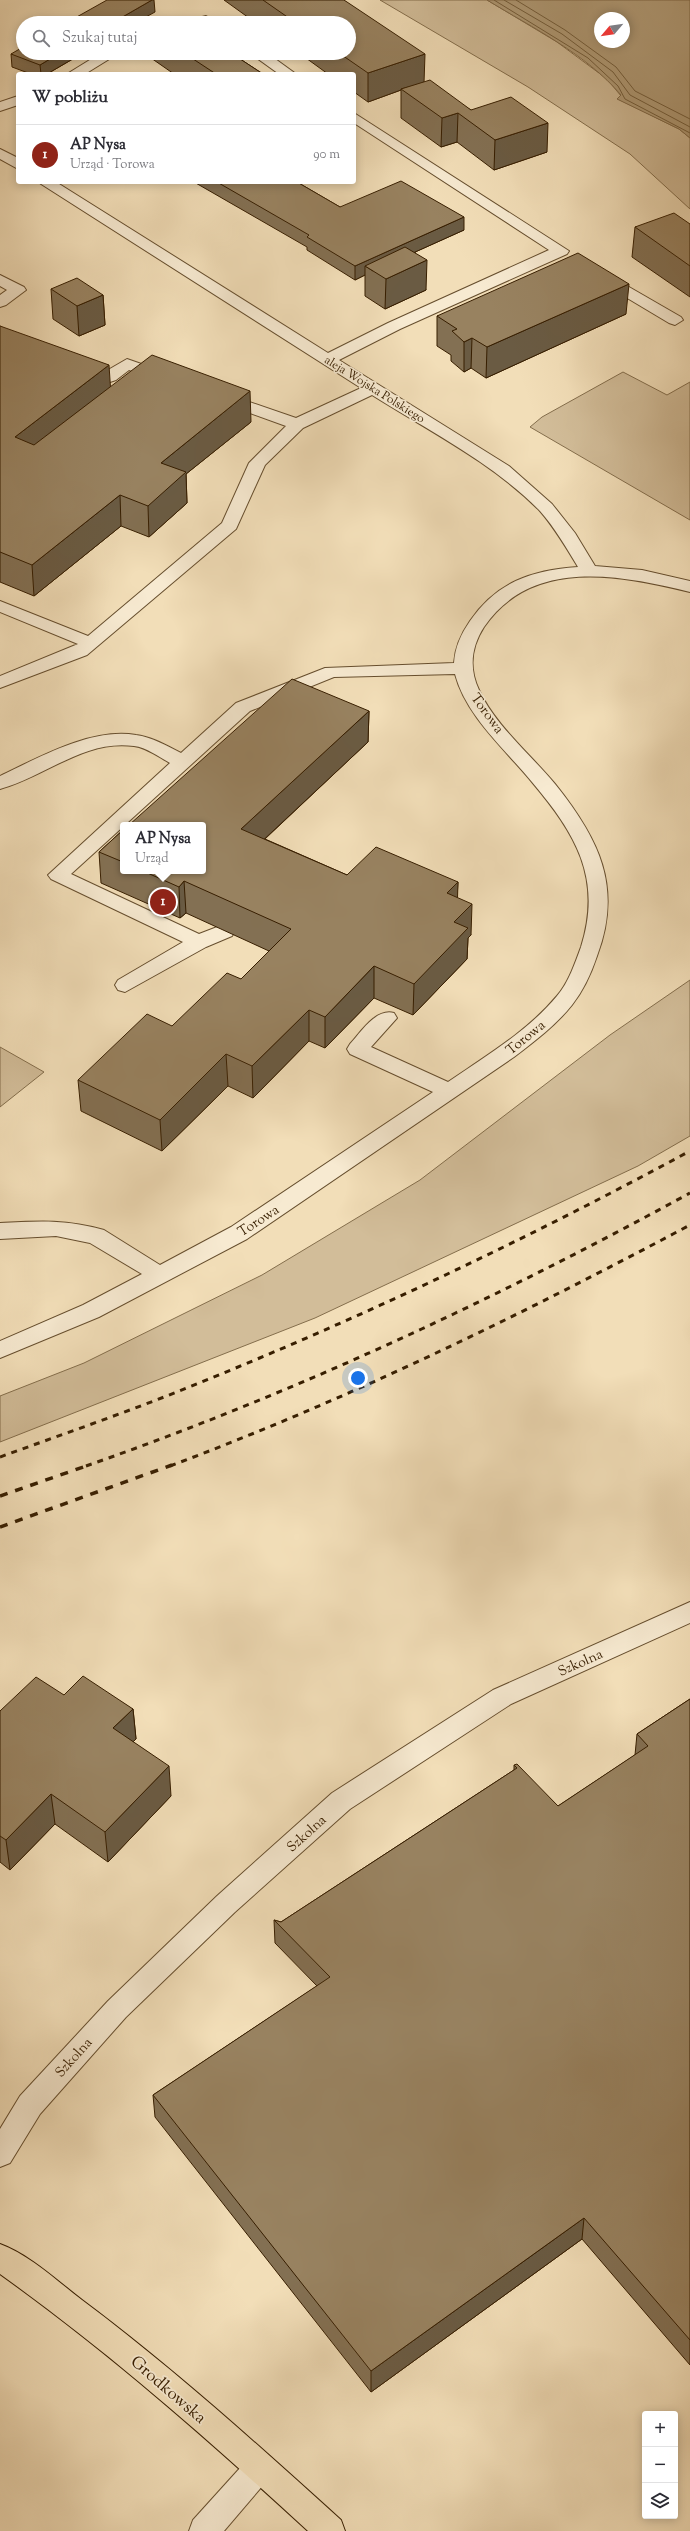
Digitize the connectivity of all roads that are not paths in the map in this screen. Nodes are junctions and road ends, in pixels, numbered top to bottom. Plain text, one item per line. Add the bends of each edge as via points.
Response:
1 (99, 60) edge
2 (268, 60) edge
3 (78, 72) edge
4 (286, 72) edge
5 (16, 101) edge
6 (0, 107) edge
7 (356, 118) edge
8 (0, 153) edge
9 (16, 163) edge
10 (49, 184) edge
11 (574, 259) junction
12 (0, 280) edge
13 (0, 302) edge
14 (674, 320) dead end
15 (328, 359) junction
16 (66, 360) edge
17 (179, 382) edge
18 (374, 388) junction
19 (209, 393) edge
20 (297, 424) junction
21 (589, 571) junction
22 (690, 587) edge
23 (0, 606) edge
24 (91, 643) junction
25 (464, 668) junction
26 (0, 682) edge
27 (182, 761) junction
28 (0, 783) edge
29 (225, 931) dead end
30 (199, 942) junction
31 (125, 985) dead end
32 (387, 1018) dead end
33 (450, 1091) junction
34 (0, 1230) edge
35 (160, 1275) junction
36 (0, 1350) edge
37 (690, 1612) edge
38 (0, 2154) edge
39 (2, 2261) edge
40 (260, 2467) junction
41 (204, 2531) edge
42 (330, 2531) edge

1 - 3 street
2 - 4 street
5 - 6 street
7 - 11 street
8 - 9 street
10 - 15 street, aleja Wojska Polskiego
11 - 14 street
11 - 15 street via 394,326
12 - 13 street via 18,290
15 - 18 street, aleja Wojska Polskiego
16 - 17 street via 110,377 127,364
18 - 20 street
18 - 21 street, aleja Wojska Polskiego via 503,470 546,508 569,537
19 - 20 street
20 - 24 street via 258,463 230,525
21 - 22 street via 635,574
21 - 25 street, Torowa via 548,577 519,586 493,603 471,632 462,654
23 - 24 street
24 - 26 street via 81,651
25 - 27 street via 330,672 243,707
25 - 33 street, Torowa via 466,682 479,705 572,820 584,844 600,899 599,919 585,963 567,998 541,1026
27 - 28 street via 135,740 110,740 66,754
27 - 30 street via 58,875
29 - 30 street
30 - 31 street
32 - 33 street via 357,1049
33 - 35 street, Torowa via 239,1233
34 - 35 street via 56,1228 96,1236
35 - 36 street, Torowa via 90,1312
37 - 38 street, Szkolna via 502,1697 341,1801 226,1904 117,2009 30,2105
39 - 40 main road, Grodkowska via 96,2326
40 - 41 street
40 - 42 main road, Grodkowska

